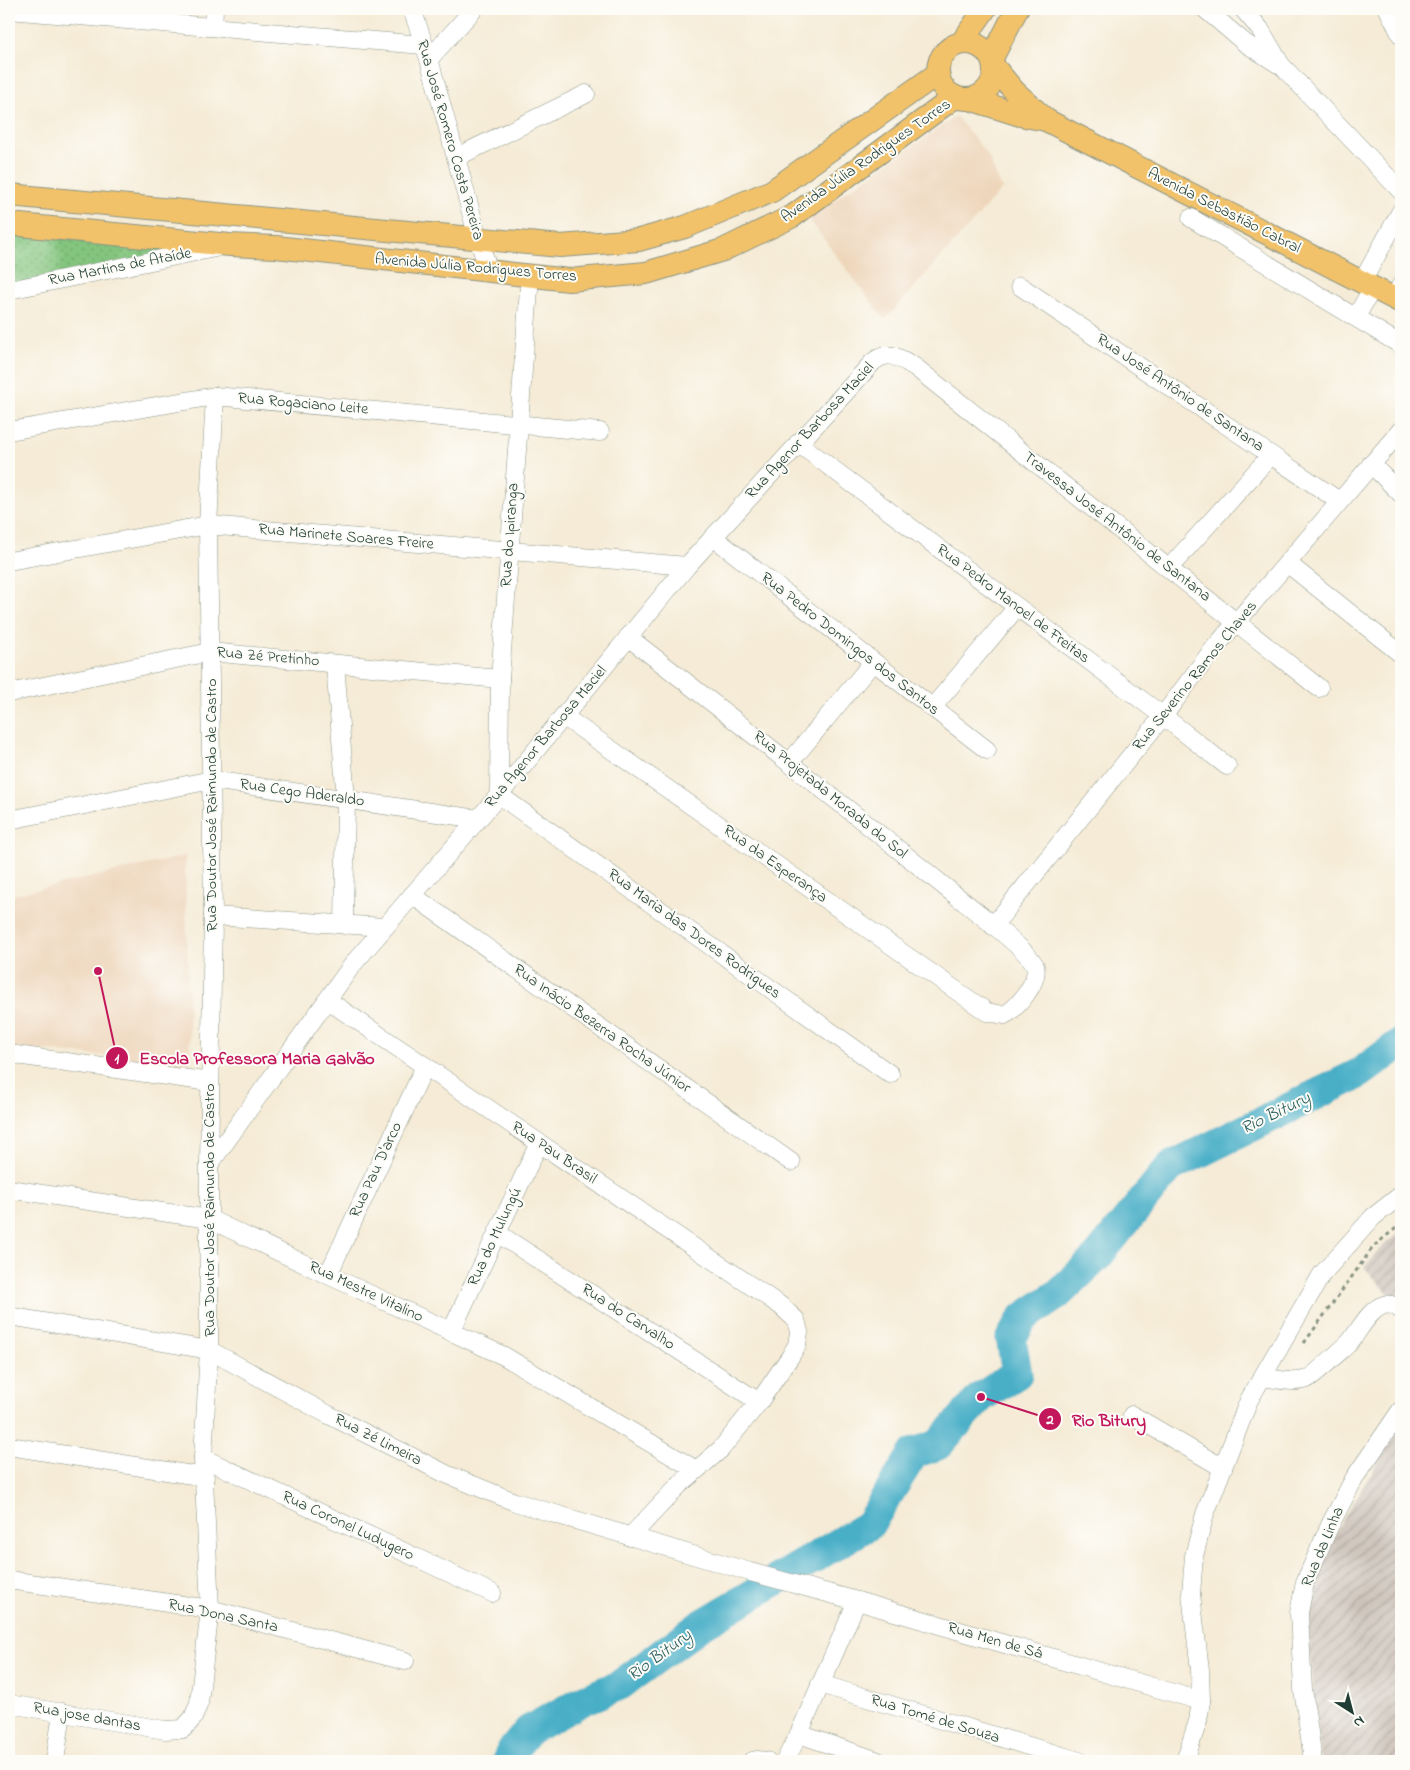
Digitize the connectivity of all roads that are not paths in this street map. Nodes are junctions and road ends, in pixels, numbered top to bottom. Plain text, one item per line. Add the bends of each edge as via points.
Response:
1 (214, 9) edge
2 (412, 9) edge
3 (474, 9) edge
4 (985, 9) edge
5 (1017, 9) edge
6 (1205, 9) edge
7 (1243, 9) edge
8 (1388, 9) edge
9 (9, 10) edge
10 (213, 27) junction
11 (1401, 35) edge
12 (962, 42) junction
13 (426, 52) junction
14 (993, 62) junction
15 (1281, 65) junction
16 (937, 74) junction
17 (586, 94) dead end
18 (962, 98) junction
19 (1046, 120) junction
20 (457, 157) junction
21 (772, 191) junction
22 (1401, 191) edge
23 (9, 195) edge
24 (1401, 211) edge
25 (790, 218) junction
26 (1191, 218) dead end
27 (280, 220) junction
28 (9, 224) edge
29 (478, 238) junction
30 (230, 245) junction
31 (560, 246) junction
32 (276, 248) junction
33 (489, 271) junction
34 (530, 275) junction
35 (561, 279) junction
36 (1367, 285) junction
37 (1020, 286) dead end
38 (9, 290) edge
39 (1399, 295) edge
40 (1356, 317) junction
41 (1401, 345) edge
42 (915, 367) joint
43 (215, 396) junction
44 (518, 424) junction
45 (1401, 430) edge
46 (9, 431) edge
47 (600, 432) dead end
48 (798, 443) junction
49 (1271, 455) junction
50 (1371, 464) junction
51 (1401, 494) edge
52 (1339, 501) junction
53 (208, 525) junction
54 (713, 537) junction
55 (509, 551) junction
56 (9, 562) edge
57 (1287, 563) junction
58 (687, 566) junction
59 (1169, 568) junction
60 (1017, 607) junction
61 (1237, 622) junction
62 (628, 637) junction
63 (210, 652) junction
64 (1401, 654) edge
65 (873, 662) junction
66 (335, 664) junction
67 (500, 679) junction
68 (1319, 688) dead end
69 (9, 693) edge
70 (932, 708) junction
71 (563, 716) junction
72 (1163, 716) junction
73 (987, 750) dead end
74 (790, 762) junction
75 (1227, 766) dead end
76 (212, 780) junction
77 (498, 795) junction
78 (346, 799) junction
79 (478, 819) junction
80 (9, 820) edge
81 (412, 896) junction
82 (213, 916) junction
83 (344, 925) junction
84 (993, 926) junction
85 (385, 928) junction
86 (1028, 956) joint
87 (327, 1000) junction
88 (9, 1054) edge
89 (425, 1066) junction
90 (890, 1074) dead end
91 (210, 1082) junction
92 (539, 1143) junction
93 (791, 1162) dead end
94 (209, 1165) junction
95 (9, 1189) edge
96 (1401, 1195) edge
97 (209, 1219) junction
98 (497, 1233) junction
99 (328, 1275) junction
100 (1401, 1310) edge
101 (9, 1316) edge
102 (451, 1332) junction
103 (209, 1350) junction
104 (1269, 1378) dead end
105 (759, 1402) junction
106 (1401, 1410) edge
107 (1132, 1414) dead end
108 (9, 1446) edge
109 (203, 1458) junction
110 (1223, 1468) junction
111 (696, 1470) junction
112 (205, 1477) junction
113 (630, 1537) junction
114 (9, 1580) edge
115 (788, 1582) joint
116 (492, 1593) dead end
117 (857, 1601) junction
118 (210, 1610) junction
119 (405, 1661) dead end
120 (820, 1684) junction
121 (1201, 1701) junction
122 (9, 1704) edge
123 (62, 1712) junction
124 (165, 1730) joint
125 (798, 1734) junction
126 (55, 1761) edge
127 (785, 1761) edge
128 (878, 1761) edge
129 (1079, 1761) edge
130 (1185, 1761) edge
131 (1313, 1761) edge

1 - 10 street
2 - 13 street, Rua José Romero Costa Pereira
3 - 13 street
4 - 12 main road
5 - 14 main road
6 - 15 street via 1245,44
7 - 15 street via 1260,29
8 - 11 street
9 - 10 street
10 - 13 street
12 - 14 main road via 980,46
12 - 16 main road via 946,50
13 - 20 street, Rua José Romero Costa Pereira
14 - 18 main road via 994,76 986,91 978,96
14 - 19 main road, Avenida Sebastião Cabral via 1015,92
15 - 22 street
16 - 18 main road via 943,88
16 - 21 main road, Avenida Júlia Rodrigues Torres
17 - 20 street
18 - 19 main road, Avenida Sebastião Cabral
18 - 25 main road, Avenida Júlia Rodrigues Torres
19 - 36 main road, Avenida Sebastião Cabral
20 - 29 street, Rua José Romero Costa Pereira
21 - 25 main road
21 - 31 main road, Avenida Júlia Rodrigues Torres via 685,227 639,240
23 - 27 main road, Avenida Júlia Rodrigues Torres
24 - 36 street
25 - 35 main road, Avenida Júlia Rodrigues Torres via 723,250 646,273
26 - 40 street
27 - 29 main road, Avenida Júlia Rodrigues Torres
27 - 32 main road
28 - 30 main road, Avenida Júlia Rodrigues Torres
29 - 31 main road, Avenida Júlia Rodrigues Torres
29 - 33 street, Rua José Romero Costa Pereira
30 - 32 main road, Avenida Júlia Rodrigues Torres
30 - 38 street, Rua Martins de Ataíde
31 - 35 main road
32 - 33 main road, Avenida Júlia Rodrigues Torres
33 - 34 main road, Avenida Júlia Rodrigues Torres
34 - 35 main road, Avenida Júlia Rodrigues Torres
34 - 44 street, Rua do Ipiranga
36 - 39 main road, Avenida Sebastião Cabral
36 - 40 street
37 - 49 street, Rua José Antônio de Santana
40 - 41 street
42 - 48 street, Rua Agenor Barbosa Maciel via 889,355 881,355
42 - 59 street, Travessa José Antônio de Santana
43 - 44 street, Rua Rogaciano Leite
43 - 46 street, Rua Rogaciano Leite
43 - 53 street, Rua Doutor José Raimundo de Castro
44 - 47 street, Rua Rogaciano Leite
44 - 55 street, Rua do Ipiranga
45 - 50 street, Rua Severino Ramos Chaves
48 - 54 street, Rua Agenor Barbosa Maciel
48 - 60 street, Rua Pedro Manoel de Freitas
49 - 52 street, Rua José Antônio de Santana
49 - 59 street
50 - 51 street
50 - 52 street, Rua Severino Ramos Chaves
52 - 57 street, Rua Severino Ramos Chaves
53 - 55 street, Rua Marinete Soares Freire
53 - 56 street, Rua Marinete Soares Freire
53 - 63 street, Rua Doutor José Raimundo de Castro
54 - 58 street, Rua Agenor Barbosa Maciel
54 - 65 street, Rua Pedro Domingos dos Santos
55 - 58 street, Rua Marinete Soares Freire
55 - 67 street, Rua do Ipiranga
57 - 61 street, Rua Severino Ramos Chaves
57 - 64 street
58 - 62 street, Rua Agenor Barbosa Maciel
59 - 61 street, Travessa José Antônio de Santana
60 - 70 street
60 - 72 street, Rua Pedro Manoel de Freitas
61 - 68 street, Travessa José Antônio de Santana
61 - 72 street, Rua Severino Ramos Chaves
62 - 71 street, Rua Agenor Barbosa Maciel
62 - 74 street, Rua Projetada Morada do Sol
63 - 66 street, Rua Zé Pretinho
63 - 69 street, Rua Zé Pretinho
63 - 76 street, Rua Doutor José Raimundo de Castro
65 - 70 street, Rua Pedro Domingos dos Santos
65 - 74 street
66 - 67 street, Rua Zé Pretinho
66 - 78 street
67 - 77 street, Rua do Ipiranga
70 - 73 street, Rua Pedro Domingos dos Santos
71 - 77 street, Rua Agenor Barbosa Maciel
71 - 86 street, Rua da Esperança via 987,1012 1004,1015 1018,1005 1035,978 1035,966
72 - 75 street, Rua Pedro Manoel de Freitas
72 - 84 street, Rua Severino Ramos Chaves
74 - 84 street, Rua Projetada Morada do Sol
76 - 78 street, Rua Cego Aderaldo
76 - 80 street, Rua Cego Aderaldo
76 - 82 street, Rua Doutor José Raimundo de Castro
77 - 79 street, Rua Agenor Barbosa Maciel
77 - 90 street, Rua Maria das Dores Rodrigues
78 - 79 street, Rua Cego Aderaldo
78 - 83 street
79 - 81 street, Rua Agenor Barbosa Maciel
81 - 85 street, Rua Agenor Barbosa Maciel
81 - 93 street, Rua Inácio Bezerra Rocha Júnior
82 - 83 street
82 - 91 street, Rua Doutor José Raimundo de Castro
83 - 85 street
84 - 86 street, Rua Projetada Morada do Sol
85 - 87 street, Rua Agenor Barbosa Maciel
87 - 89 street, Rua Pau Brasil
87 - 94 street, Rua Agenor Barbosa Maciel
88 - 91 street
89 - 92 street, Rua Pau Brasil
89 - 99 street, Rua Pau D'arco
91 - 94 street, Rua Doutor José Raimundo de Castro
92 - 98 street, Rua do Mulungú
92 - 105 street, Rua Pau Brasil via 796,1320 799,1332 797,1345
94 - 97 street, Rua Doutor José Raimundo de Castro
95 - 97 street, Rua Mestre Vitalino
96 - 110 street via 1373,1217 1322,1274 1249,1400
97 - 99 street, Rua Mestre Vitalino
97 - 103 street, Rua Doutor José Raimundo de Castro
98 - 102 street, Rua do Mulungú
98 - 105 street, Rua do Carvalho
99 - 102 street, Rua Mestre Vitalino
100 - 104 street via 1385,1304 1378,1308 1348,1344 1307,1379 1282,1381
101 - 103 street, Rua Zé Limeira
102 - 111 street, Rua Mestre Vitalino via 504,1356
103 - 109 street, Rua Doutor José Raimundo de Castro
103 - 113 street, Rua Zé Limeira via 455,1478 515,1502
105 - 111 street, Rua Pau Brasil via 721,1449
106 - 131 street, Rua da Linha via 1355,1477 1306,1582 1299,1613 1303,1689
107 - 110 street
108 - 112 street
109 - 112 street, Rua Doutor José Raimundo de Castro
109 - 116 street, Rua Coronel Ludugero
110 - 121 street via 1205,1514 1194,1556 1191,1594
111 - 113 street, Rua Pau Brasil
112 - 118 street, Rua Doutor José Raimundo de Castro
113 - 115 street, Rua Zé Limeira
114 - 118 street, Rua Dona Santa
115 - 117 street, Rua Men de Sá
117 - 120 street
117 - 121 street, Rua Men de Sá
118 - 119 street, Rua Dona Santa
118 - 124 street, Rua Doutor José Raimundo de Castro via 199,1703 194,1718 183,1729
120 - 125 street
120 - 129 street, Rua Tomé de Souza
121 - 130 street
122 - 123 street, Rua jose dantas
123 - 124 street, Rua jose dantas
123 - 126 street
125 - 127 street
125 - 128 street

